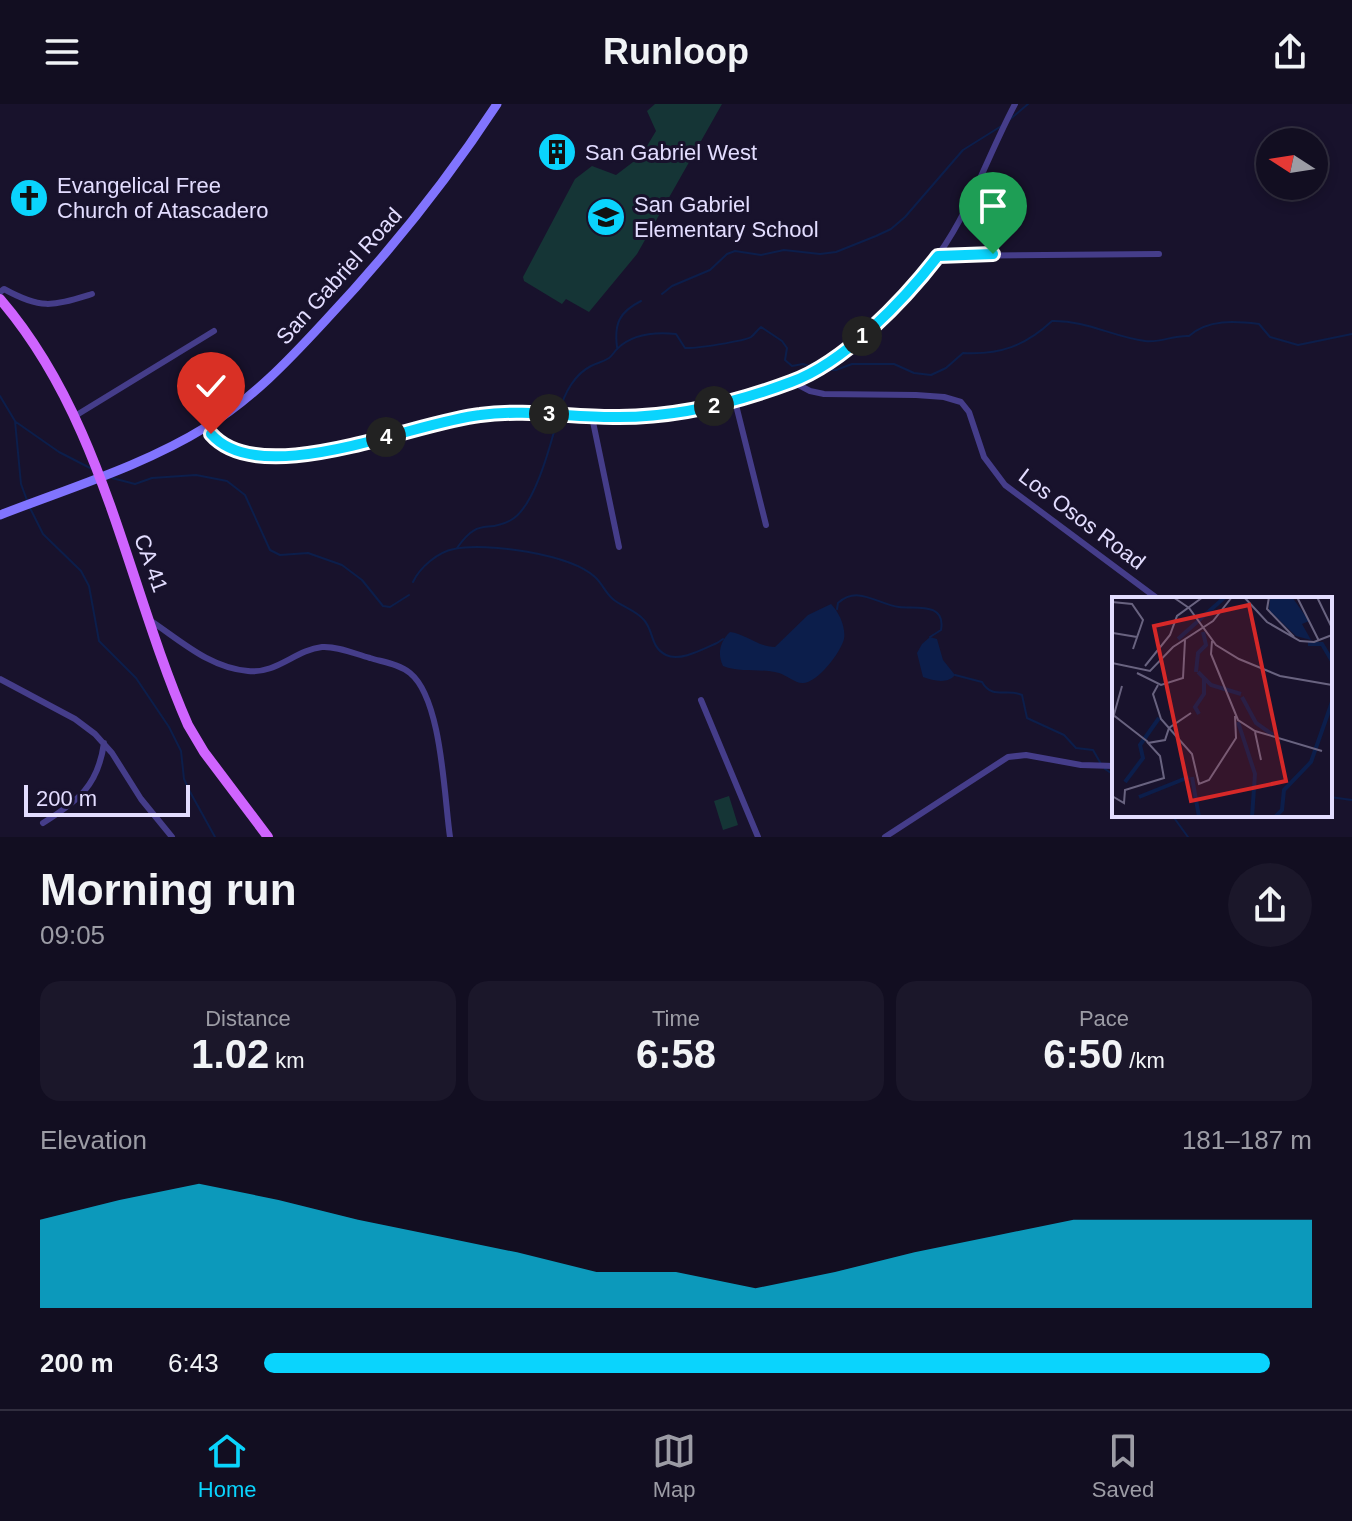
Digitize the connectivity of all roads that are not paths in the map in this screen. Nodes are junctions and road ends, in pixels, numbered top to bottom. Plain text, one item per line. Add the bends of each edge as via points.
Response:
1 (497, 104) edge
2 (1015, 104) edge
3 (1159, 254) dead end
4 (938, 256) junction
5 (0, 292) edge
6 (92, 294) dead end
7 (0, 299) edge
8 (214, 331) dead end
9 (793, 382) junction
10 (735, 401) junction
11 (75, 416) junction
12 (592, 417) junction
13 (206, 427) junction
14 (98, 476) junction
15 (0, 515) edge
16 (766, 525) dead end
17 (619, 547) dead end
18 (1155, 597) edge
19 (151, 621) junction
20 (0, 679) edge
21 (701, 700) dead end
22 (104, 743) junction
23 (1112, 766) edge
24 (43, 823) dead end
25 (172, 837) edge
26 (268, 837) edge
27 (450, 837) edge
28 (758, 837) edge
29 (885, 837) edge

1 - 13 street, San Gabriel Road via 363,280 277,373
2 - 4 street
3 - 4 street
4 - 9 street via 902,300 865,333
5 - 6 street via 4,289 38,306
7 - 11 main road, CA 41 / CA 41 via 40,352
8 - 11 street
9 - 10 street
9 - 18 street, Los Osos Road via 824,394 930,396 961,402 987,463 1005,485
10 - 12 street via 686,411
10 - 16 street
11 - 14 main road, CA 41 / CA 41
12 - 13 street via 479,415 285,456 231,450
12 - 17 street
13 - 14 street, San Gabriel Road
14 - 15 street, San Gabriel Road
14 - 19 main road, CA 41 / CA 41
19 - 26 main road, CA 41 / CA 41 via 188,725
19 - 27 street via 205,658 237,670 269,670 326,647 409,672 433,713
20 - 22 street via 75,719
21 - 28 street
22 - 24 street via 95,779 69,807
22 - 25 street
23 - 29 street via 1008,757

